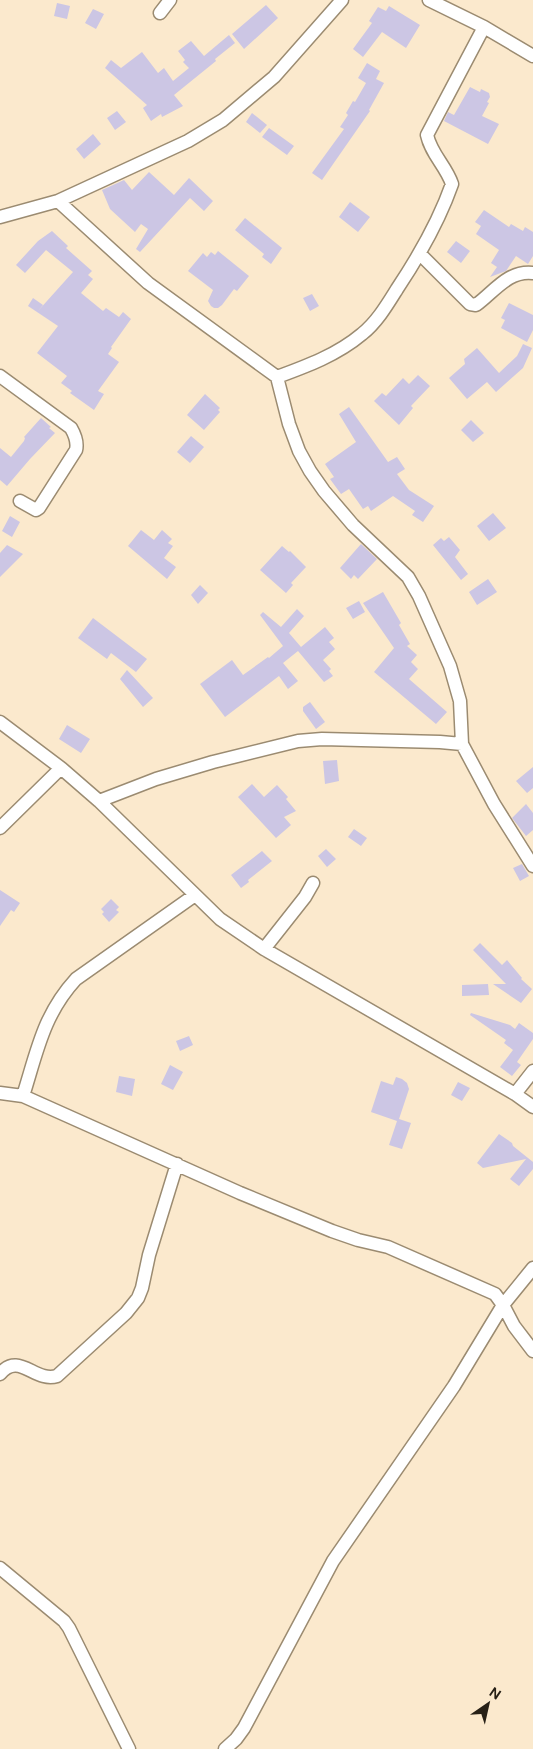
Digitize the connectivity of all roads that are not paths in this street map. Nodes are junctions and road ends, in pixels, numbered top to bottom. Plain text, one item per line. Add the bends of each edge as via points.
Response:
1 (170, 0) edge
2 (342, 0) edge
3 (429, 0) edge
4 (160, 13) dead end
5 (484, 27) junction
6 (533, 56) edge
7 (58, 201) junction
8 (0, 217) edge
9 (420, 254) junction
10 (533, 273) edge
11 (0, 376) edge
12 (277, 377) junction
13 (20, 501) dead end
14 (0, 722) edge
15 (462, 744) junction
16 (61, 768) junction
17 (99, 801) junction
18 (0, 828) edge
19 (533, 866) edge
20 (313, 883) dead end
21 (195, 895) junction
22 (264, 949) junction
23 (533, 1071) edge
24 (0, 1093) edge
25 (516, 1094) junction
26 (24, 1096) junction
27 (533, 1107) edge
28 (177, 1164) junction
29 (533, 1268) edge
30 (503, 1305) junction
31 (533, 1351) edge
32 (0, 1374) edge
33 (0, 1568) edge
34 (129, 1749) edge
35 (225, 1749) edge

1 - 4 street
2 - 7 street via 274,77 223,120 188,140
3 - 5 street
5 - 6 street
5 - 9 street via 427,135 452,184
7 - 8 street
7 - 12 street via 148,284
9 - 10 street via 470,304 476,305 498,285 514,276 523,272
9 - 12 street via 384,310 362,334 322,360
11 - 13 street via 71,428 77,445 40,508 36,510
12 - 15 street via 289,424 310,471 353,524 408,577 419,596 453,675 460,701
14 - 16 street
15 - 17 street via 298,741 156,779
15 - 19 street via 494,804
16 - 17 street
16 - 18 street
17 - 21 street
20 - 22 street
21 - 22 street via 220,918
21 - 26 street via 76,979 65,991 43,1029
22 - 25 street
23 - 25 street
24 - 26 street
25 - 27 street
26 - 28 street
28 - 30 street via 332,1231 388,1247 475,1284 495,1294
28 - 32 street via 142,1288 126,1313 57,1376 44,1377 17,1365 11,1365
29 - 30 street
30 - 31 street
30 - 35 street via 454,1386 333,1561 244,1728
33 - 34 street via 69,1628

